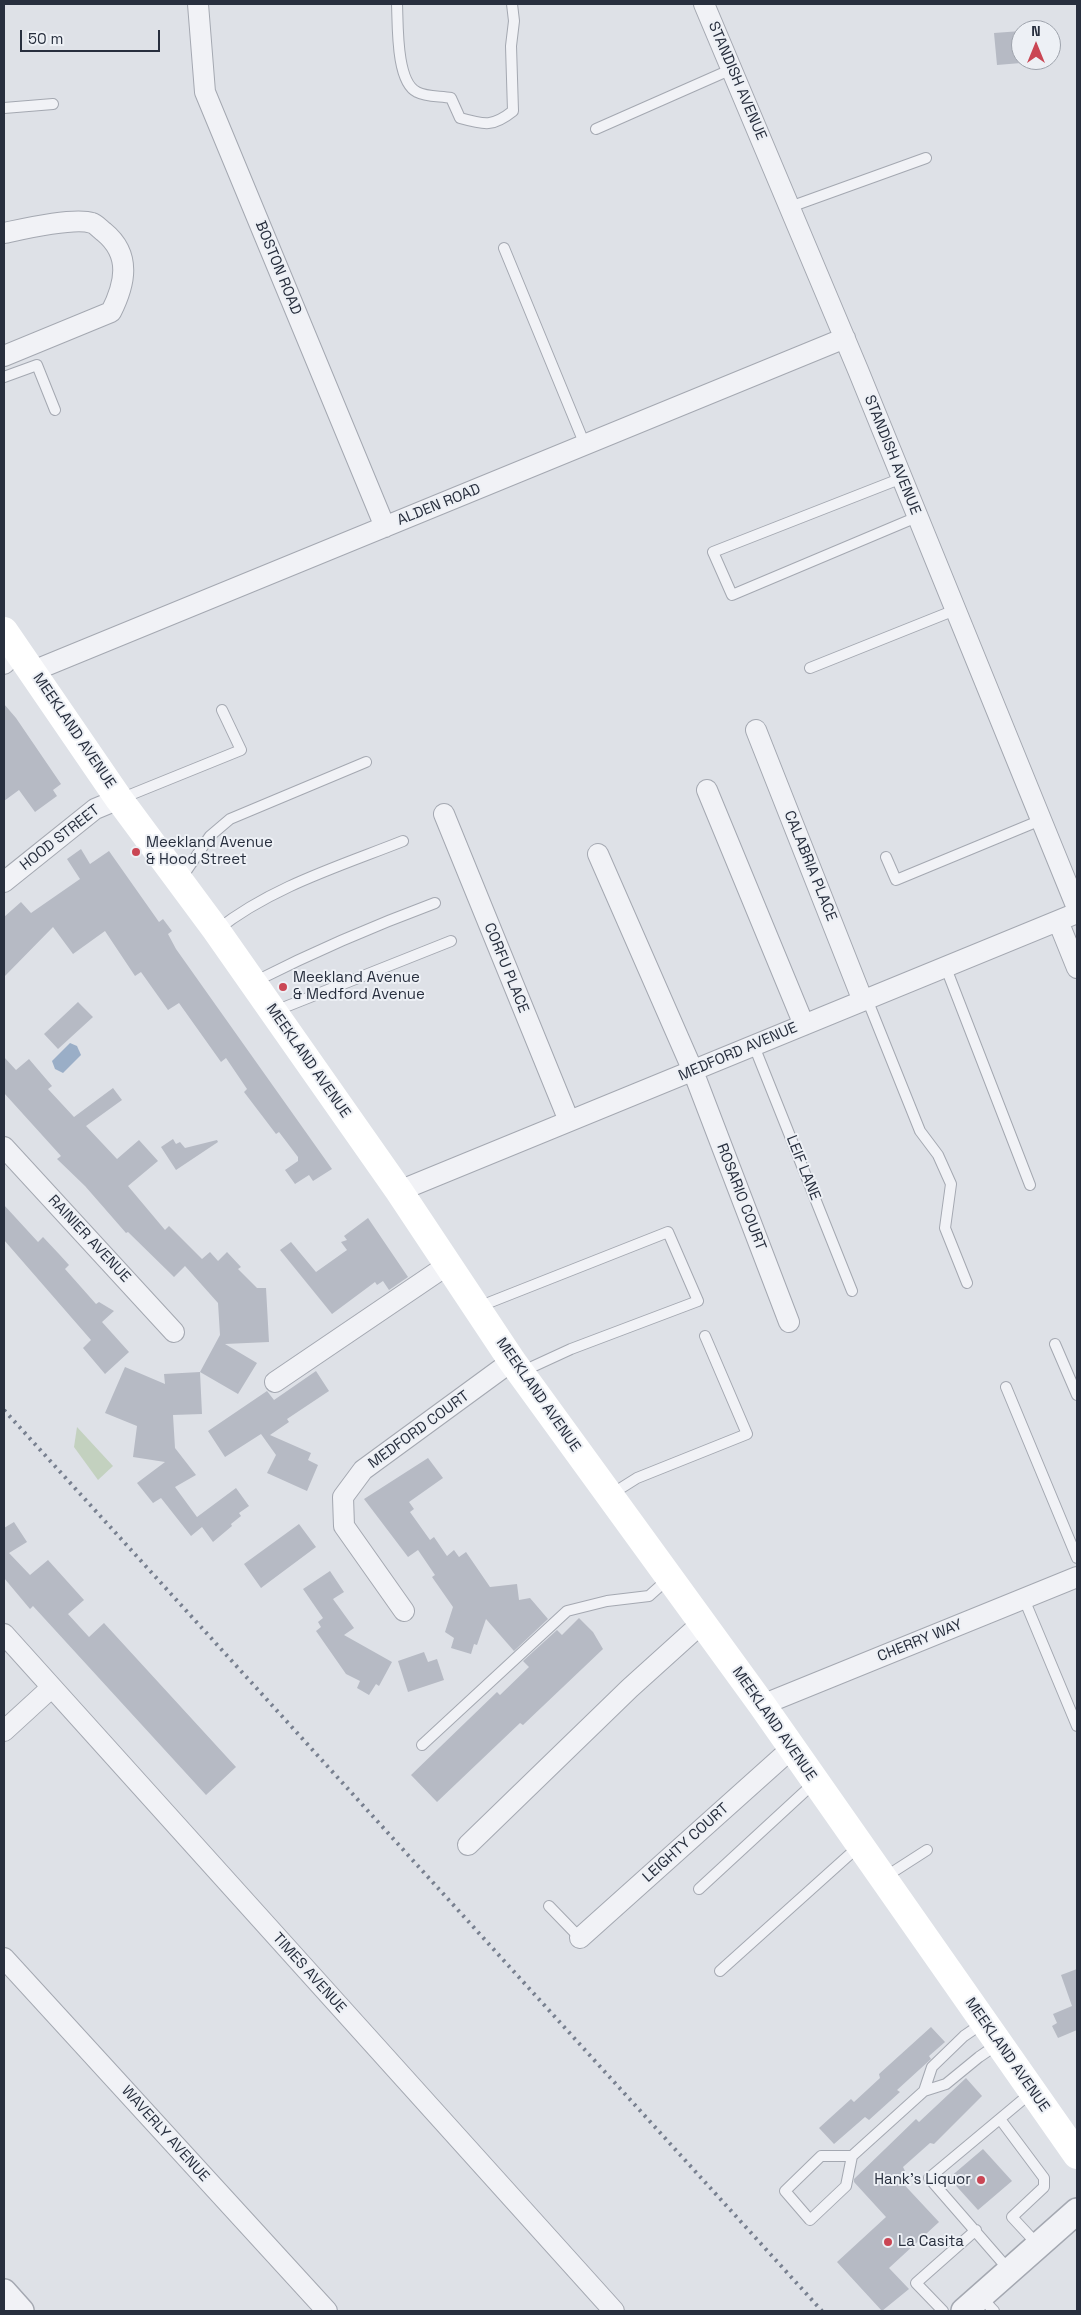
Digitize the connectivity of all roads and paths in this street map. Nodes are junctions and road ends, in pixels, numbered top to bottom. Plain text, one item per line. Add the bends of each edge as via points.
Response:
1 (198, 4) edge
2 (396, 4) edge
3 (512, 4) edge
4 (704, 4) edge
5 (732, 69) junction
6 (53, 104) dead end
7 (4, 108) edge
8 (596, 129) dead end
9 (926, 158) dead end
10 (790, 207) junction
11 (4, 233) edge
12 (504, 248) dead end
13 (845, 338) junction
14 (4, 356) edge
15 (4, 377) edge
16 (55, 410) dead end
17 (584, 445) junction
18 (902, 478) junction
19 (917, 517) junction
20 (385, 527) junction
21 (955, 610) junction
22 (15, 654) edge
23 (810, 668) dead end
24 (222, 710) dead end
25 (756, 730) dead end
26 (366, 762) dead end
27 (708, 790) dead end
28 (120, 799) junction
29 (444, 814) dead end
30 (1041, 820) junction
31 (403, 841) dead end
32 (598, 854) dead end
33 (886, 857) dead end
34 (180, 880) junction
35 (4, 882) edge
36 (435, 903) dead end
37 (1077, 908) edge
38 (1077, 913) edge
39 (1058, 921) junction
40 (216, 930) junction
41 (452, 941) dead end
42 (946, 968) junction
43 (1077, 968) edge
44 (253, 983) junction
45 (865, 1000) junction
46 (274, 1012) junction
47 (804, 1025) junction
48 (754, 1046) junction
49 (693, 1071) junction
50 (569, 1121) junction
51 (4, 1147) edge
52 (1030, 1185) dead end
53 (399, 1191) junction
54 (448, 1264) junction
55 (967, 1283) dead end
56 (852, 1290) dead end
57 (478, 1308) junction
58 (789, 1322) dead end
59 (174, 1332) dead end
60 (705, 1336) dead end
61 (1055, 1344) dead end
62 (516, 1367) junction
63 (275, 1382) dead end
64 (1006, 1387) dead end
65 (1077, 1395) edge
66 (609, 1495) junction
67 (1077, 1558) edge
68 (669, 1577) junction
69 (1077, 1577) edge
70 (1024, 1598) junction
71 (404, 1611) dead end
72 (702, 1624) junction
73 (4, 1634) edge
74 (51, 1688) junction
75 (762, 1705) junction
76 (1077, 1726) edge
77 (4, 1730) edge
78 (422, 1745) dead end
79 (791, 1748) junction
80 (816, 1782) junction
81 (468, 1844) dead end
82 (861, 1844) junction
83 (927, 1850) dead end
84 (884, 1878) junction
85 (699, 1889) dead end
86 (549, 1906) dead end
87 (580, 1938) joint
88 (4, 1958) edge
89 (720, 1971) dead end
90 (991, 2033) junction
91 (924, 2090) junction
92 (1032, 2092) junction
93 (1000, 2119) junction
94 (1077, 2155) edge
95 (852, 2156) junction
96 (1077, 2210) edge
97 (976, 2230) junction
98 (1038, 2246) junction
99 (1010, 2271) junction
100 (4, 2292) edge
101 (980, 2306) edge
102 (21, 2311) edge
103 (327, 2311) edge
104 (614, 2311) edge
105 (943, 2311) edge

1 - 20 street, BOSTON ROAD via 205,92
2 - 3 lane via 401,64 406,82 416,92 451,98 460,118 476,123 498,123 513,111
4 - 5 street, STANDISH AVENUE
5 - 8 lane
5 - 10 street, STANDISH AVENUE
6 - 7 lane
9 - 10 lane
10 - 13 street, STANDISH AVENUE
11 - 14 street via 57,223 92,223 114,240 124,263 122,290 111,312
12 - 17 lane
13 - 17 street, ALDEN ROAD
13 - 18 street, STANDISH AVENUE
15 - 16 lane via 37,364
17 - 20 street, ALDEN ROAD
18 - 19 street, STANDISH AVENUE
18 - 19 lane via 713,552 732,595
19 - 21 street, STANDISH AVENUE
20 - 22 street, ALDEN ROAD
21 - 23 lane
21 - 30 street, STANDISH AVENUE
22 - 28 main road, MEEKLAND AVENUE
24 - 28 lane via 241,750
25 - 45 street, CALABRIA PLACE
26 - 34 lane via 230,819 210,836
27 - 47 street
28 - 34 main road, MEEKLAND AVENUE
28 - 35 street, HOOD STREET via 95,809
29 - 50 street, CORFU PLACE
30 - 33 lane via 896,880
30 - 37 street, STANDISH AVENUE
31 - 40 lane via 311,877 256,903
32 - 49 street, ROSARIO COURT
34 - 40 main road, MEEKLAND AVENUE
36 - 44 lane via 376,925
38 - 39 street, MEDFORD AVENUE
39 - 42 street, MEDFORD AVENUE
39 - 43 street
40 - 44 main road, MEEKLAND AVENUE
41 - 46 lane
42 - 45 street, MEDFORD AVENUE
42 - 52 lane
44 - 46 main road, MEEKLAND AVENUE
45 - 47 street, MEDFORD AVENUE
45 - 55 lane via 920,1131 938,1155 950,1184 945,1228
46 - 53 main road, MEEKLAND AVENUE
47 - 48 street, MEDFORD AVENUE
48 - 49 street, MEDFORD AVENUE
48 - 56 lane, LEIF LANE
49 - 50 street, MEDFORD AVENUE
49 - 58 street, ROSARIO COURT
50 - 53 street, MEDFORD AVENUE
51 - 59 street, RAINIER AVENUE
53 - 54 main road, MEEKLAND AVENUE
54 - 57 main road, MEEKLAND AVENUE
54 - 63 street
57 - 62 main road, MEEKLAND AVENUE
57 - 62 lane via 668,1232 698,1301 571,1350
60 - 66 lane via 747,1434 637,1478
61 - 65 lane
62 - 66 main road, MEEKLAND AVENUE
62 - 71 street, MEDFORD COURT via 363,1470 343,1497 344,1526
64 - 67 lane
66 - 68 main road, MEEKLAND AVENUE
68 - 72 main road, MEEKLAND AVENUE
68 - 78 lane via 649,1596 607,1601 567,1611
69 - 70 street, CHERRY WAY
70 - 75 street, CHERRY WAY
70 - 76 lane
72 - 75 main road, MEEKLAND AVENUE
72 - 81 street via 630,1688
73 - 74 street, TIMES AVENUE
74 - 77 street
74 - 104 street, TIMES AVENUE
75 - 79 main road, MEEKLAND AVENUE
79 - 80 main road, MEEKLAND AVENUE
79 - 87 street, LEIGHTY COURT
80 - 82 main road, MEEKLAND AVENUE
80 - 85 lane
82 - 84 main road, MEEKLAND AVENUE
82 - 89 lane
83 - 84 lane
84 - 90 main road, MEEKLAND AVENUE
86 - 87 lane
88 - 103 street, WAVERLY AVENUE
90 - 91 lane via 979,2056 946,2084
90 - 91 lane via 964,2036 932,2066
90 - 92 main road, MEEKLAND AVENUE
91 - 95 lane
92 - 93 lane
92 - 94 main road, MEEKLAND AVENUE
93 - 97 lane via 929,2178
93 - 98 lane via 1044,2178 1044,2188 1012,2217
95 - 95 lane via 821,2156 784,2191 810,2220 846,2186
96 - 98 street
97 - 99 lane
97 - 105 lane via 916,2283
98 - 99 street
99 - 101 street
100 - 102 street

